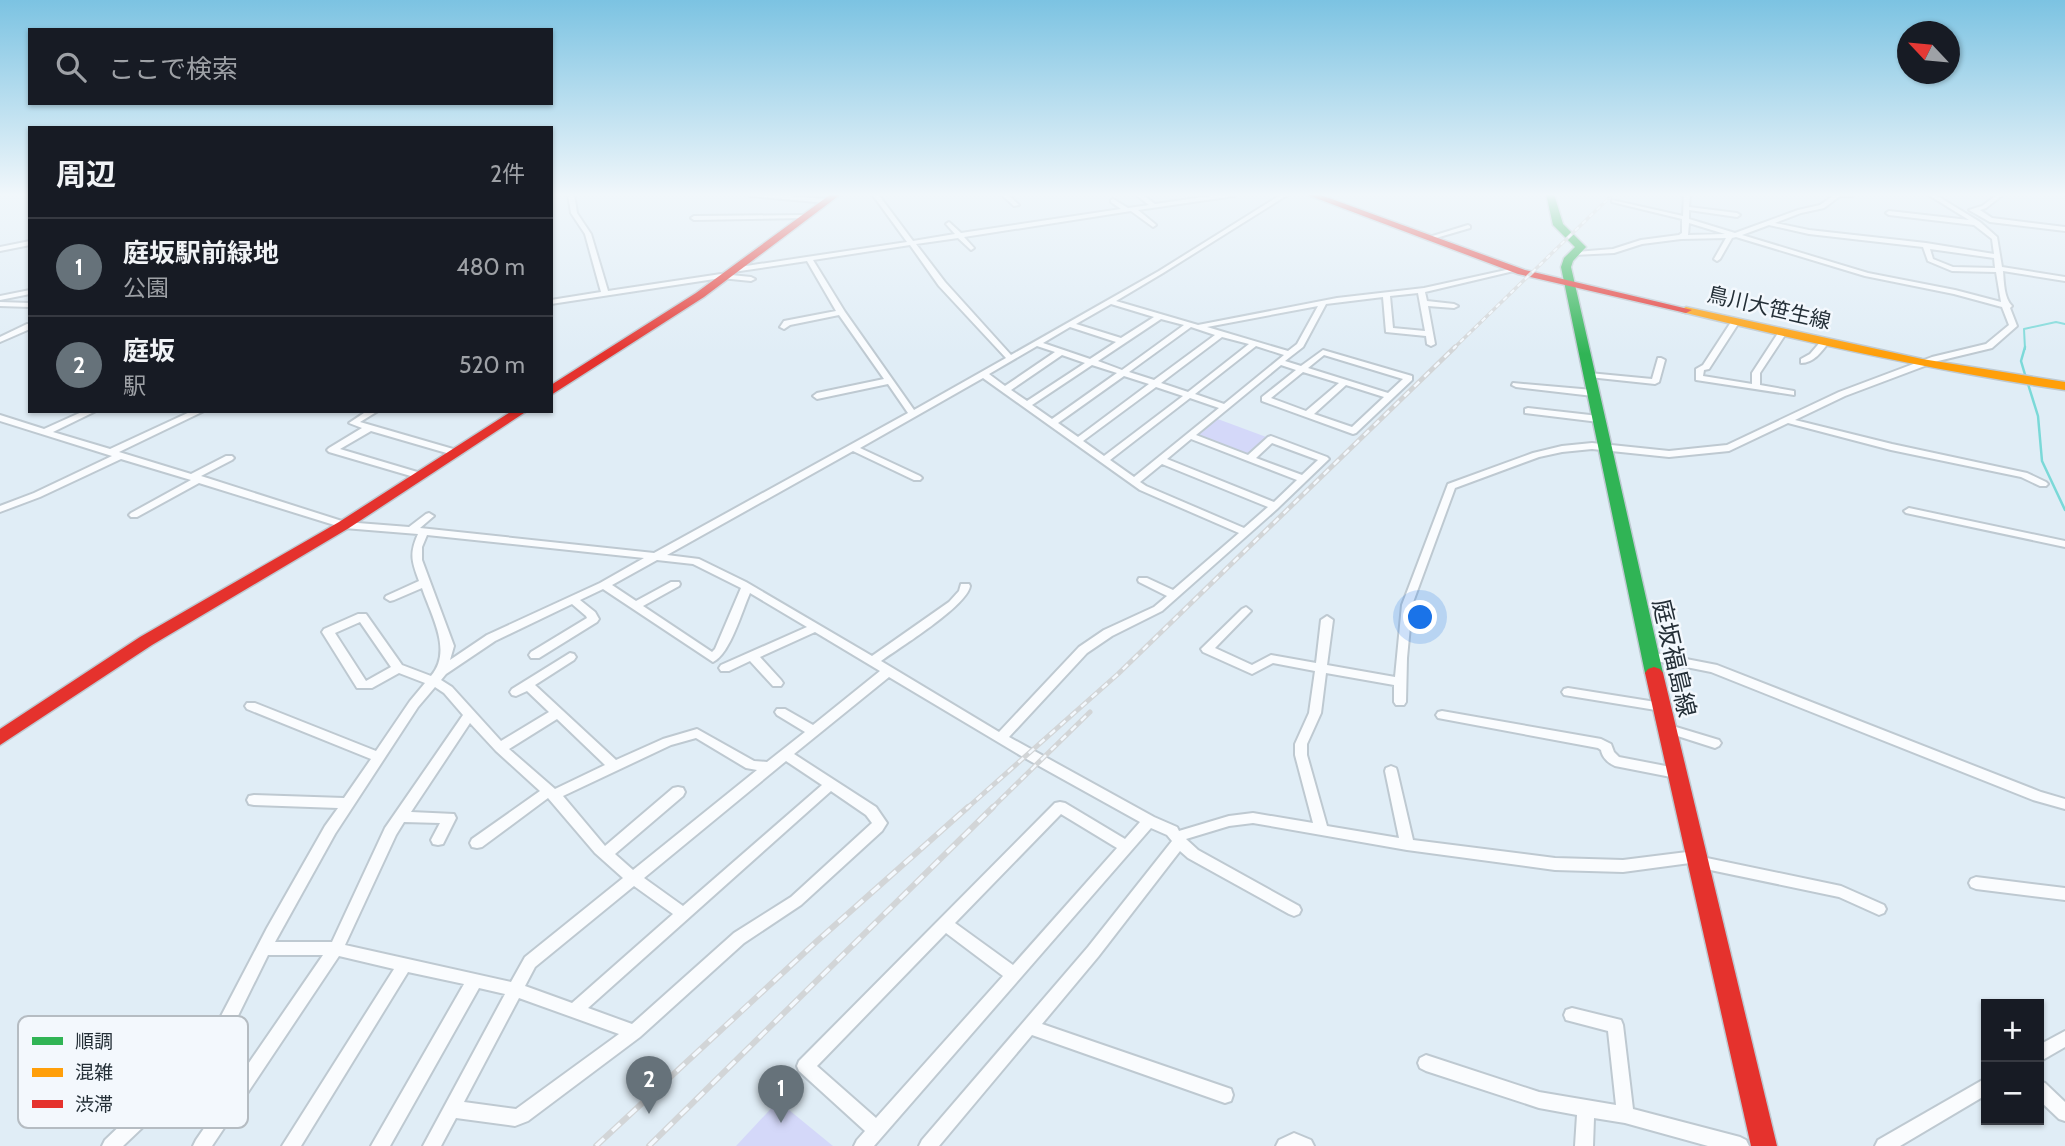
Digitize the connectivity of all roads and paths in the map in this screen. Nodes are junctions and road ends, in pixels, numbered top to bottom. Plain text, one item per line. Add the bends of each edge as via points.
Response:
1 (592, 247) edge
2 (764, 247) edge
3 (883, 247) edge
4 (917, 247) edge
5 (1198, 247) edge
6 (1453, 247) edge
7 (1581, 247) edge
8 (1625, 247) edge
9 (1726, 247) edge
10 (1770, 247) edge
11 (1926, 247) edge
12 (1936, 247) edge
13 (1996, 247) edge
14 (1576, 254) junction
15 (1998, 257) junction
16 (809, 258) junction
17 (1717, 259) dead end
18 (1515, 270) junction
19 (2000, 270) junction
20 (729, 273) junction
21 (751, 279) dead end
22 (2065, 279) edge
23 (1570, 283) junction
24 (1421, 290) junction
25 (28, 292) edge
26 (605, 295) junction
27 (1386, 295) junction
28 (0, 298) edge
29 (1109, 301) junction
30 (553, 302) edge
31 (1323, 303) junction
32 (1423, 303) junction
33 (0, 304) edge
34 (28, 304) edge
35 (1454, 306) dead end
36 (2008, 306) junction
37 (841, 312) junction
38 (1160, 316) junction
39 (1736, 321) junction
40 (1068, 324) junction
41 (1193, 326) junction
42 (28, 327) edge
43 (784, 327) dead end
44 (1783, 332) junction
45 (1221, 334) junction
46 (1430, 334) junction
47 (0, 340) edge
48 (1122, 341) junction
49 (1825, 342) junction
50 (1035, 343) junction
51 (1254, 344) junction
52 (1431, 344) dead end
53 (1060, 352) junction
54 (1290, 354) junction
55 (1010, 358) junction
56 (1661, 360) dead end
57 (1804, 361) dead end
58 (1091, 362) junction
59 (1280, 362) junction
60 (1923, 364) junction
61 (1302, 369) junction
62 (1123, 373) junction
63 (983, 374) junction
64 (1589, 375) junction
65 (889, 381) junction
66 (1345, 382) junction
67 (1155, 383) junction
68 (1516, 384) dead end
69 (2065, 386) edge
70 (1756, 387) junction
71 (1006, 389) junction
72 (553, 390) edge
73 (1593, 393) junction
74 (1791, 393) dead end
75 (1189, 395) junction
76 (817, 396) dead end
77 (1389, 397) junction
78 (1027, 405) junction
79 (1225, 407) junction
80 (1528, 411) dead end
81 (88, 413) edge
82 (196, 413) edge
83 (370, 413) edge
84 (518, 413) edge
85 (913, 414) junction
86 (1308, 414) junction
87 (1599, 419) junction
88 (1787, 419) junction
89 (5, 420) edge
90 (1051, 424) junction
91 (0, 426) edge
92 (369, 428) junction
93 (47, 431) junction
94 (1190, 436) junction
95 (1077, 442) junction
96 (1605, 447) junction
97 (853, 448) junction
98 (116, 453) junction
99 (457, 453) junction
100 (229, 458) dead end
101 (1249, 458) junction
102 (1161, 460) junction
103 (1104, 461) junction
104 (421, 475) junction
105 (197, 478) junction
106 (917, 478) dead end
107 (1303, 479) junction
108 (1134, 482) junction
109 (2043, 484) dead end
110 (1275, 506) junction
111 (0, 509) edge
112 (1909, 511) dead end
113 (134, 515) dead end
114 (429, 516) dead end
115 (344, 525) junction
116 (418, 531) junction
117 (1246, 532) junction
118 (2065, 544) edge
119 (657, 557) junction
120 (1143, 580) dead end
121 (426, 582) junction
122 (675, 584) dead end
123 (604, 585) junction
124 (965, 586) dead end
125 (747, 587) junction
126 (1174, 596) junction
127 (390, 598) dead end
128 (573, 600) junction
129 (636, 606) junction
130 (1247, 611) dead end
131 (1326, 620) dead end
132 (815, 628) junction
133 (535, 655) dead end
134 (752, 656) junction
135 (1650, 656) junction
136 (570, 657) dead end
137 (872, 662) junction
138 (398, 668) junction
139 (725, 668) dead end
140 (1321, 668) junction
141 (888, 671) junction
142 (438, 677) junction
143 (1400, 682) junction
144 (777, 683) dead end
145 (528, 685) junction
146 (516, 692) dead end
147 (1568, 692) dead end
148 (1400, 702) dead end
149 (251, 706) dead end
150 (1662, 707) junction
151 (781, 712) dead end
152 (557, 713) junction
153 (470, 714) junction
154 (1442, 715) dead end
155 (1666, 728) junction
156 (814, 731) junction
157 (0, 738) edge
158 (1001, 738) junction
159 (1715, 743) dead end
160 (500, 748) junction
161 (785, 754) junction
162 (379, 757) junction
163 (615, 767) junction
164 (768, 767) junction
165 (1391, 771) dead end
166 (1676, 773) junction
167 (831, 784) junction
168 (678, 792) dead end
169 (551, 793) junction
170 (254, 800) dead end
171 (347, 803) junction
172 (2065, 804) edge
173 (399, 817) junction
174 (1149, 821) junction
175 (1321, 828) junction
176 (1178, 839) junction
177 (438, 840) dead end
178 (477, 843) dead end
179 (1407, 845) junction
180 (1126, 847) junction
181 (605, 854) junction
182 (1695, 859) junction
183 (633, 878) junction
184 (1976, 883) dead end
185 (2065, 894) edge
186 (1879, 909) dead end
187 (1294, 910) dead end
188 (684, 914) junction
189 (945, 924) junction
190 (264, 948) junction
191 (336, 949) junction
192 (405, 964) junction
193 (1014, 975) junction
194 (475, 980) junction
195 (516, 989) junction
196 (575, 1010) junction
197 (1572, 1015) dead end
198 (230, 1016) edge
199 (1028, 1027) junction
200 (634, 1032) junction
201 (2065, 1038) edge
202 (2044, 1051) edge
203 (1426, 1063) dead end
204 (248, 1078) edge
205 (1981, 1089) edge
206 (2044, 1094) edge
207 (1225, 1095) dead end
208 (452, 1109) junction
209 (1586, 1109) junction
210 (2065, 1113) edge
211 (1625, 1115) junction
212 (130, 1128) edge
213 (214, 1128) edge
214 (877, 1130) junction
215 (111, 1146) edge
216 (202, 1146) edge
217 (291, 1146) edge
218 (380, 1146) edge
219 (432, 1146) edge
220 (863, 1146) edge
221 (928, 1146) edge
222 (1285, 1146) edge
223 (1305, 1146) edge
224 (1584, 1146) edge
225 (1740, 1146) edge
226 (1764, 1146) edge
227 (1884, 1146) edge

1 - 26 street
2 - 20 street
3 - 16 street
4 - 55 street via 942,284
5 - 29 street
6 - 18 street, 鳥川大笹生線
7 - 14 street
8 - 14 street
9 - 17 street
10 - 36 street via 1867,275
11 - 19 street via 1930,260 1945,268
12 - 15 street
13 - 15 street
14 - 23 street, 庭坂福島線 via 1567,263
15 - 19 street
16 - 20 street
16 - 37 street
18 - 23 street, 鳥川大笹生線
18 - 24 street
19 - 22 street
19 - 36 street
20 - 21 street
20 - 26 street
20 - 72 street
23 - 39 street, 鳥川大笹生線
23 - 64 street, 庭坂福島線
24 - 27 street
24 - 32 street
25 - 28 street
26 - 30 street
27 - 31 street
27 - 46 street via 1389,330
29 - 38 street
29 - 40 street
31 - 41 street
31 - 54 street via 1303,341
32 - 35 street
32 - 46 street
33 - 34 street
36 - 60 street via 2013,326 1997,341
37 - 43 street
37 - 65 street
38 - 41 street
38 - 48 street
39 - 44 street, 鳥川大笹生線
39 - 70 street via 1706,367 1700,369 1699,378
40 - 48 street
40 - 50 street
41 - 45 street
41 - 62 street
42 - 47 street
44 - 49 street, 鳥川大笹生線
44 - 70 street via 1756,373
45 - 51 street
45 - 67 street
46 - 52 street
48 - 58 street
49 - 57 street
49 - 60 street, 鳥川大笹生線
50 - 53 street
50 - 55 street
51 - 54 street
51 - 75 street
53 - 58 street
53 - 71 street
54 - 59 street
55 - 63 street
56 - 64 street via 1655,382
58 - 62 street
58 - 78 street
59 - 61 street
59 - 79 street
60 - 69 street, 鳥川大笹生線
60 - 88 street
61 - 66 street
61 - 77 street via 1323,352 1409,378
61 - 86 street via 1265,399
62 - 67 street
62 - 90 street
63 - 71 street
63 - 85 street
64 - 73 street, 庭坂福島線
65 - 76 street
65 - 85 street
66 - 77 street
66 - 86 street
67 - 75 street
67 - 95 street
68 - 73 street
70 - 74 street
71 - 78 street
73 - 87 street, 庭坂福島線
75 - 79 street
75 - 103 street
77 - 86 street via 1353,431
78 - 90 street
79 - 94 street
80 - 87 street
81 - 93 street
82 - 98 street
83 - 92 street via 353,423
84 - 99 street
85 - 97 street
87 - 96 street, 庭坂福島線
88 - 96 street via 1740,444 1708,452 1669,454
88 - 109 street via 2024,475
89 - 91 street
89 - 93 street
90 - 95 street
92 - 99 street
92 - 104 street via 332,450
93 - 98 street
94 - 101 street
94 - 102 street
95 - 103 street
96 - 135 street, 庭坂福島線
96 - 143 street via 1536,454 1451,486 1407,604
97 - 106 street
97 - 119 street
98 - 105 street
98 - 111 street
99 - 104 street
100 - 105 street
101 - 107 street
101 - 107 street via 1271,439 1324,459
102 - 108 street
102 - 110 street
103 - 108 street
104 - 115 street
105 - 113 street
105 - 115 street
107 - 110 street
108 - 117 street
110 - 117 street
112 - 118 street
114 - 116 street
115 - 116 street
115 - 157 street via 204,605
116 - 119 street
116 - 121 street via 417,554
117 - 126 street
119 - 123 street
119 - 125 street via 695,561
120 - 126 street
121 - 127 street
121 - 142 street via 448,646
122 - 129 street
123 - 128 street
123 - 129 street
124 - 137 street via 953,604
125 - 129 street via 720,651 713,657
125 - 132 street
126 - 158 street via 1083,649
128 - 133 street via 593,619
128 - 142 street via 491,638
130 - 140 street via 1207,649 1252,670 1270,659
131 - 140 street
132 - 134 street
132 - 137 street
134 - 139 street
134 - 144 street
135 - 150 street, 庭坂福島線
135 - 172 street via 1713,668
136 - 145 street
137 - 141 street
138 - 138 street via 362,617 328,632 361,685
138 - 142 street
140 - 143 street
140 - 175 street via 1315,713 1301,755
141 - 156 street
141 - 158 street
142 - 153 street
142 - 162 street
143 - 148 street
145 - 146 street
145 - 152 street
147 - 150 street
149 - 162 street
150 - 155 street, 庭坂福島線
151 - 156 street
152 - 160 street
152 - 163 street
153 - 160 street
153 - 173 street
154 - 166 street via 1601,744 1615,761
155 - 159 street
155 - 166 street, 庭坂福島線
156 - 161 street
158 - 174 street
160 - 169 street
161 - 164 street
161 - 167 street
162 - 171 street
163 - 164 street via 697,733 751,765
163 - 169 street
164 - 183 street
165 - 179 street
166 - 182 street, 庭坂福島線
167 - 188 street
167 - 200 street via 874,814 880,823 877,827 796,901 739,938
168 - 181 street
169 - 178 street
169 - 181 street
170 - 171 street
171 - 190 street
173 - 177 street via 449,818
173 - 191 street
174 - 176 street
174 - 180 street
175 - 176 street via 1253,818 1229,821
175 - 179 street
176 - 187 street via 1194,854
176 - 199 street
179 - 182 street via 1587,866
180 - 189 street via 1060,807
180 - 193 street
181 - 183 street
182 - 186 street via 1858,897
182 - 226 street, 庭坂福島線
183 - 188 street
183 - 195 street via 530,962
184 - 185 street
188 - 196 street
189 - 193 street
189 - 214 street via 805,1066
190 - 191 street
190 - 198 street
191 - 192 street
191 - 204 street
192 - 194 street
192 - 217 street
193 - 214 street
194 - 195 street
194 - 218 street
195 - 196 street
195 - 208 street
196 - 200 street
197 - 211 street via 1615,1025
199 - 207 street
199 - 221 street
200 - 208 street via 515,1118
201 - 202 street
203 - 209 street via 1539,1100
205 - 227 street
206 - 210 street
208 - 219 street
209 - 211 street
209 - 224 street
211 - 225 street
212 - 215 street
213 - 216 street
214 - 220 street
222 - 223 street via 1294,1142

